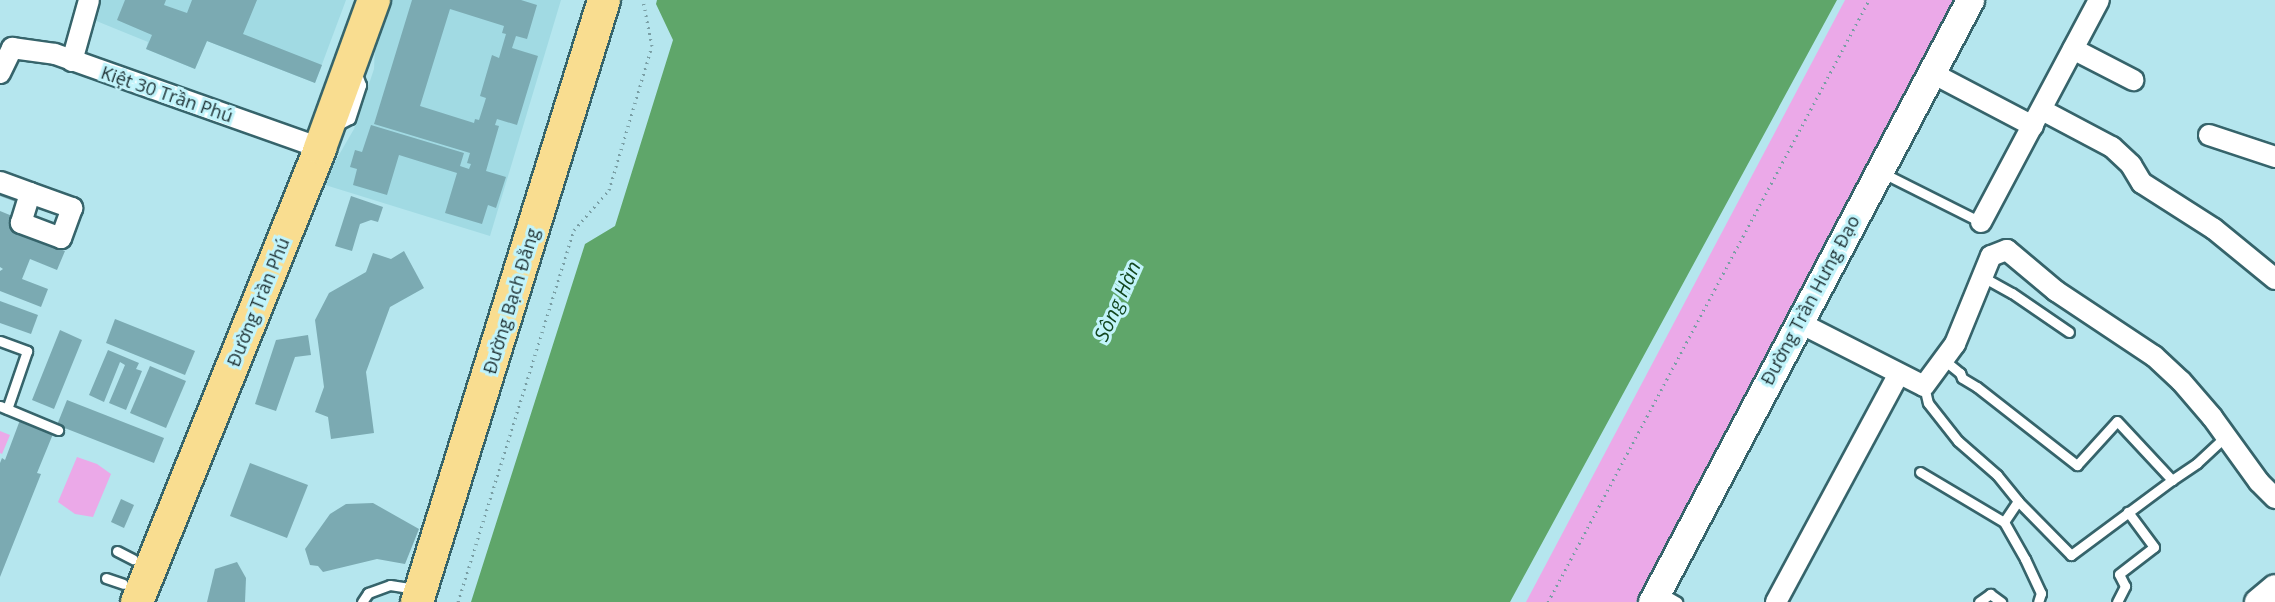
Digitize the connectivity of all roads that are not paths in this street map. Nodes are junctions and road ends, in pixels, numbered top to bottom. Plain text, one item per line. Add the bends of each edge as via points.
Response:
1 (89, 0) edge
2 (374, 0) edge
3 (604, 0) edge
4 (1970, 0) edge
5 (2099, 0) edge
6 (6, 46) edge
7 (2073, 49) junction
8 (72, 61) junction
9 (0, 73) edge
10 (1932, 73) junction
11 (2133, 80) dead end
12 (2037, 118) junction
13 (2209, 135) dead end
14 (323, 140) junction
15 (2275, 157) edge
16 (1879, 171) junction
17 (0, 182) edge
18 (30, 193) dead end
19 (1981, 222) joint
20 (1981, 276) junction
21 (2275, 279) edge
22 (1798, 322) junction
23 (2069, 332) dead end
24 (0, 341) edge
25 (1944, 360) junction
26 (1898, 375) junction
27 (226, 381) junction
28 (1924, 386) junction
29 (4, 407) edge
30 (58, 430) dead end
31 (2226, 436) junction
32 (1920, 472) dead end
33 (2172, 480) junction
34 (2275, 498) edge
35 (2018, 501) junction
36 (2128, 512) junction
37 (2004, 522) junction
38 (122, 580) edge
39 (2275, 587) edge
40 (419, 596) edge
41 (1662, 598) edge
42 (160, 602) edge
43 (362, 602) edge
44 (1776, 602) edge
45 (1979, 602) edge
46 (2001, 602) edge
47 (2038, 602) edge
48 (2117, 602) edge
49 (2257, 602) edge

1 - 8 street
2 - 14 main road, Đường Trần Phú
3 - 40 main road, Đường Bạch Đằng
4 - 10 main road, Đường Trần Hưng Đạo
5 - 7 street
6 - 8 street, Kiệt 30 Trần Phú via 55,54
6 - 9 street
7 - 11 street
7 - 12 street
8 - 14 street, Kiệt 30 Trần Phú
10 - 12 street
10 - 16 main road, Đường Trần Hưng Đạo
12 - 19 street
12 - 21 street via 2112,147 2131,165 2142,183 2223,236
13 - 15 street
14 - 27 main road, Đường Trần Phú
16 - 19 lane
16 - 22 main road, Đường Trần Hưng Đạo
17 - 18 street
20 - 23 lane via 2012,292
20 - 25 street via 1962,332
20 - 31 street via 1991,256 2005,249 2010,251 2056,291 2154,356 2181,381
22 - 26 street
22 - 41 main road, Đường Trần Hưng Đạo
24 - 29 lane via 27,351
25 - 28 street
25 - 33 lane via 2077,465 2116,421
26 - 28 street
26 - 44 street
27 - 38 main road, Đường Trần Phú
27 - 38 main road via 163,487
27 - 42 main road via 202,495
28 - 35 lane via 1928,403 1958,441 1997,475
29 - 30 lane
31 - 33 lane
31 - 34 street
32 - 37 lane
33 - 36 lane
35 - 36 lane via 2071,555
35 - 37 lane
36 - 48 lane via 2154,547 2119,574 2125,586
37 - 47 lane via 2041,593
39 - 49 street
40 - 43 lane via 390,585 368,593
45 - 46 lane via 1990,594

